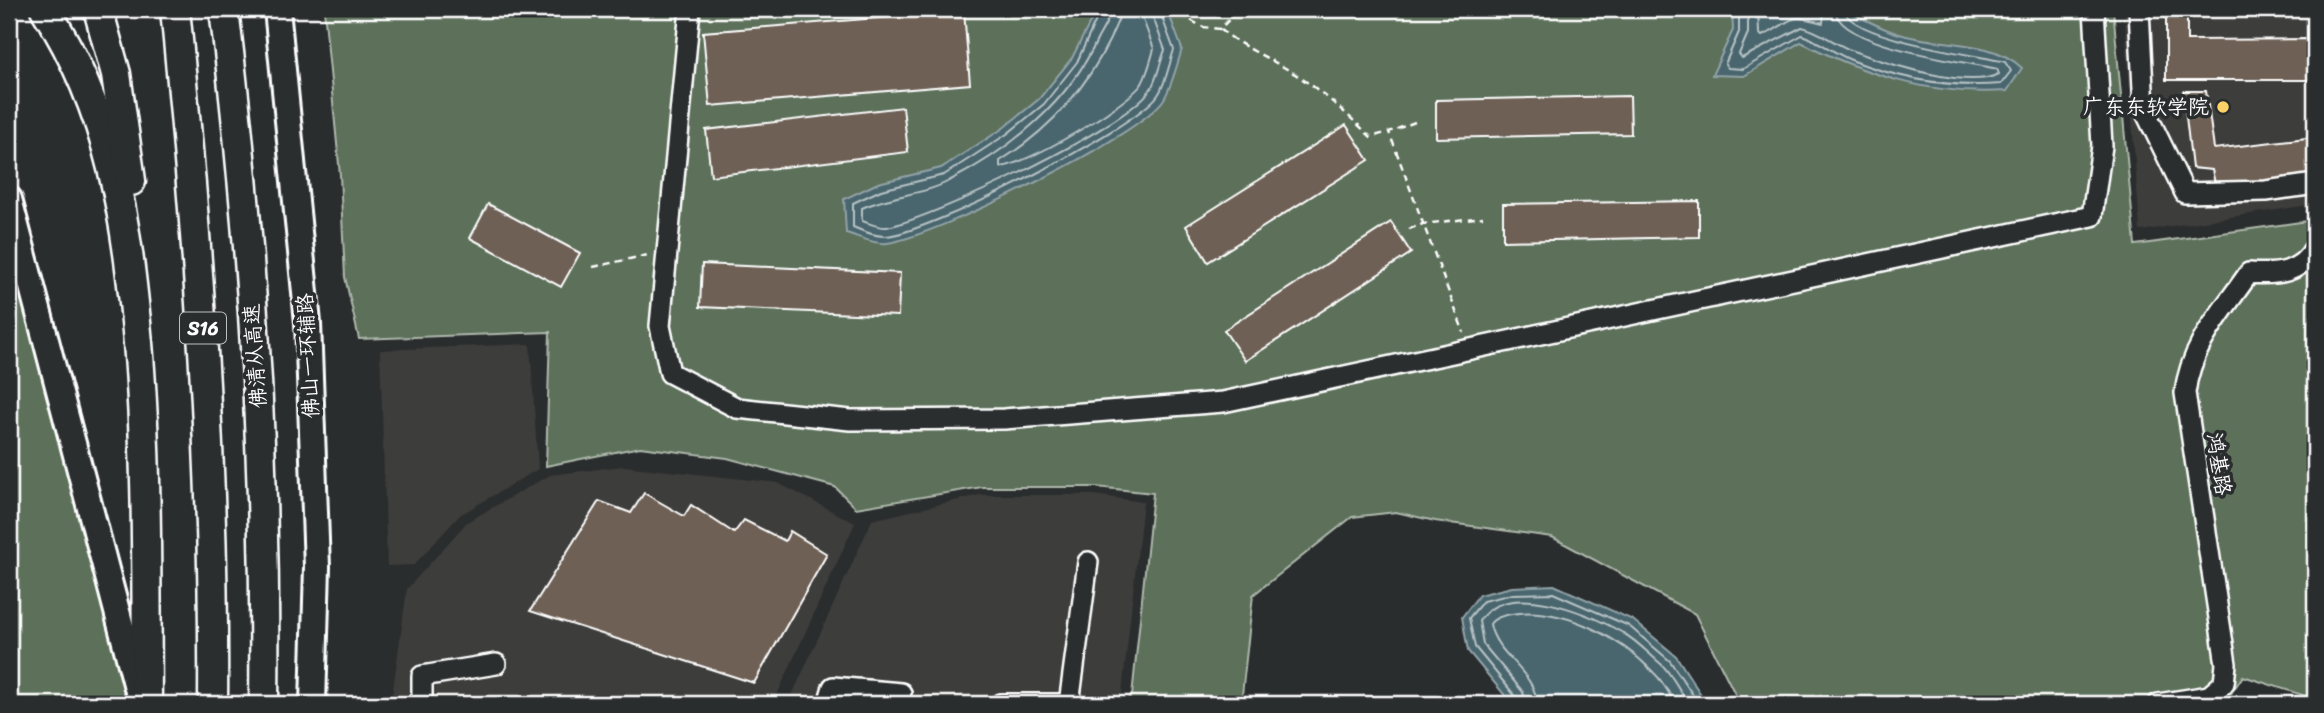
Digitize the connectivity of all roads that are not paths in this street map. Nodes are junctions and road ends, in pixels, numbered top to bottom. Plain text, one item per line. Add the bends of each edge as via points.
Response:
1 (45, 9) edge
2 (98, 9) edge
3 (158, 9) edge
4 (176, 9) edge
5 (225, 9) edge
6 (690, 9) edge
7 (2094, 9) edge
8 (2139, 9) edge
9 (277, 18) edge
10 (2315, 184) edge
11 (9, 199) edge
12 (129, 245) junction
13 (2315, 247) edge
14 (204, 341) junction
15 (1088, 562) dead end
16 (496, 664) dead end
17 (901, 692) dead end
18 (142, 704) edge
19 (147, 704) edge
20 (213, 704) edge
21 (264, 704) edge
22 (313, 704) edge
23 (422, 704) edge
24 (828, 704) edge
25 (1001, 704) edge
26 (1066, 704) edge
27 (2158, 704) edge

1 - 12 highway via 72,59 102,133
2 - 12 highway via 122,110 132,203
3 - 14 highway
4 - 14 highway, S16
5 - 21 highway, 佛清从高速 / S16 via 258,398
6 - 7 street via 660,326 670,373 737,408 850,420 1004,419 1223,402 2092,216 2102,146
8 - 10 street via 2144,108 2185,193 2266,191
9 - 22 main road, 佛山一环辅路 via 308,323 317,555
11 - 18 main road
12 - 19 highway via 144,412
13 - 27 street, 鸿基路 via 2301,267 2276,274 2249,273 2201,341 2187,372 2185,393 2226,664 2224,683 2209,696
14 - 20 highway, S16 via 212,502
15 - 26 street
16 - 23 street via 422,676
17 - 24 street via 833,687
25 - 26 street

